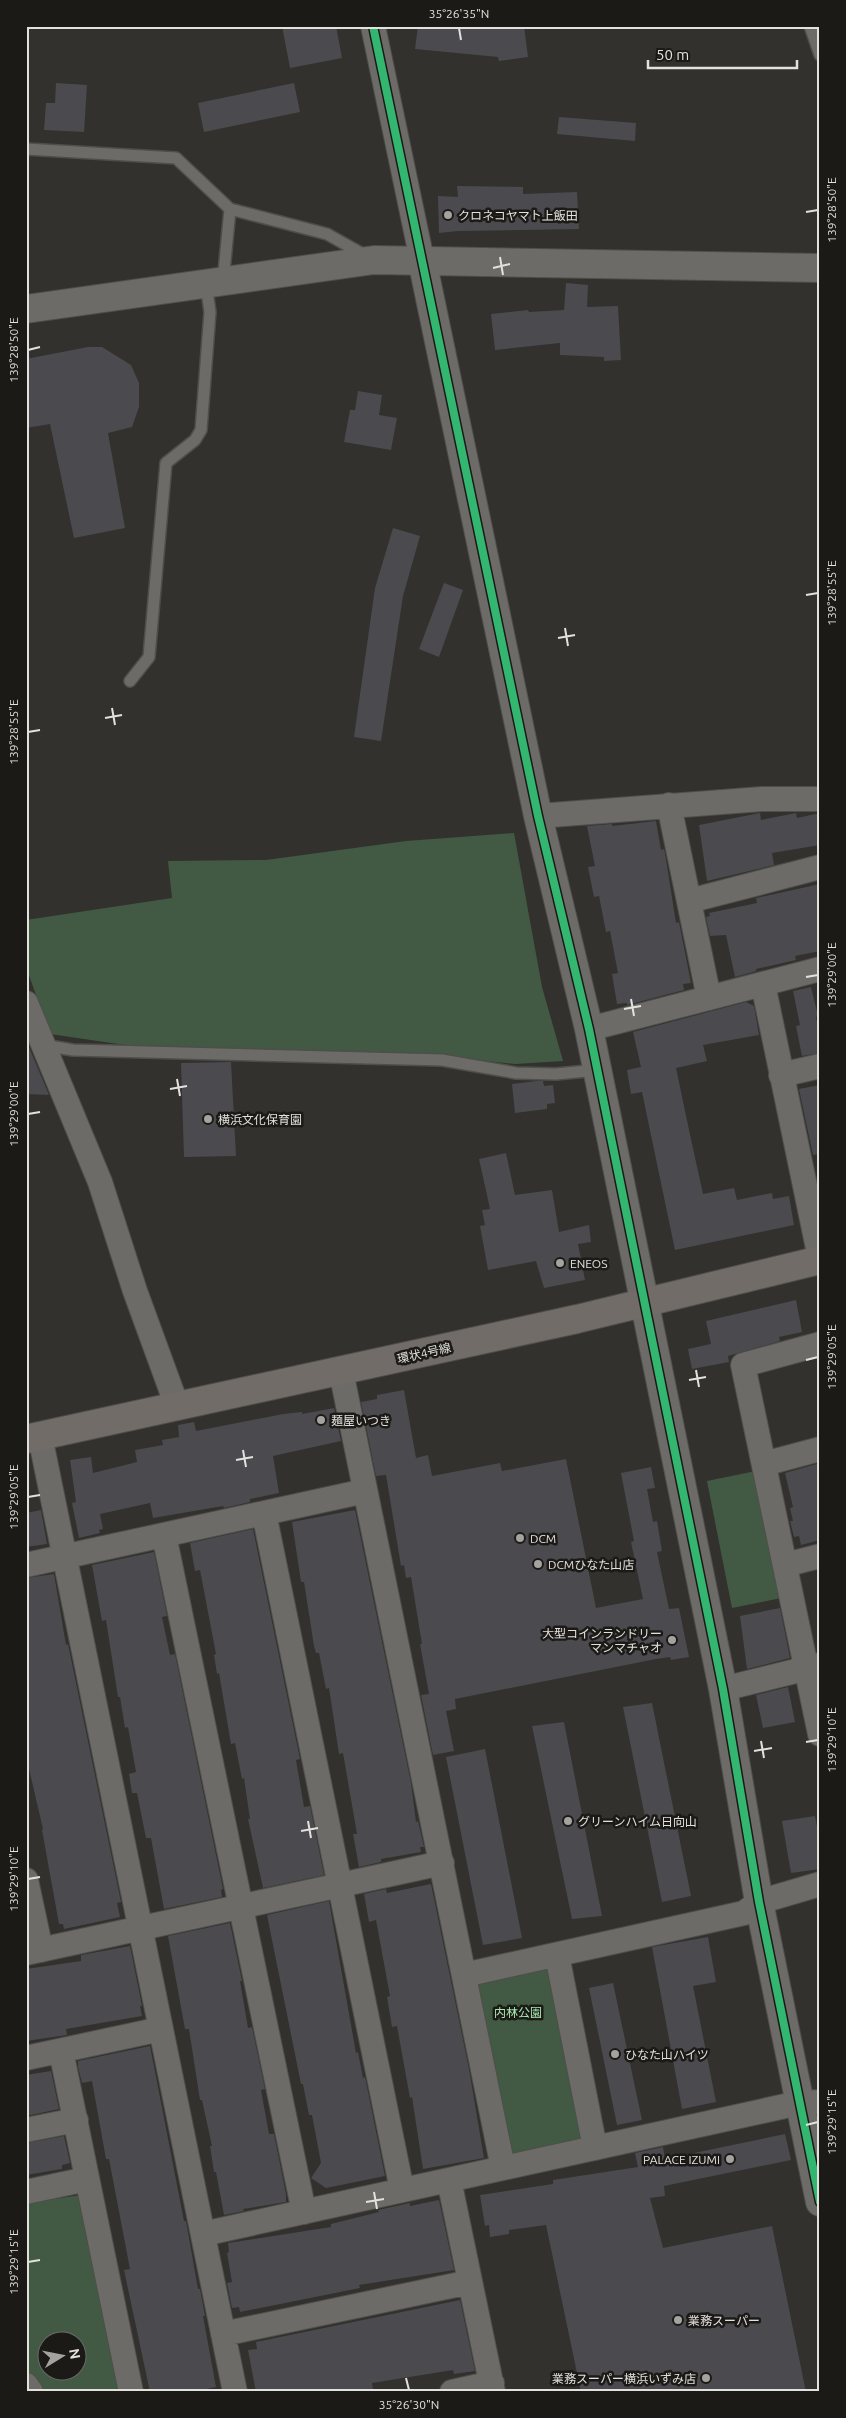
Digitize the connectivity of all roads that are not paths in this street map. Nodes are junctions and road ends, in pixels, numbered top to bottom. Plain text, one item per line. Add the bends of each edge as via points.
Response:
1 (373, 26) edge
2 (810, 26) edge
3 (820, 55) edge
4 (26, 149) edge
5 (230, 209) junction
6 (374, 260) junction
7 (422, 260) junction
8 (820, 268) edge
9 (214, 283) junction
10 (26, 309) edge
11 (130, 681) dead end
12 (820, 799) edge
13 (669, 806) junction
14 (538, 816) junction
15 (820, 867) edge
16 (689, 901) junction
17 (820, 969) edge
18 (763, 984) junction
19 (709, 998) junction
20 (26, 1002) edge
21 (589, 1029) junction
22 (43, 1045) junction
23 (820, 1066) edge
24 (597, 1070) junction
25 (782, 1075) junction
26 (812, 1178) edge
27 (820, 1259) edge
28 (645, 1303) junction
29 (820, 1344) edge
30 (341, 1371) junction
31 (176, 1406) junction
32 (33, 1438) edge
33 (820, 1449) edge
34 (764, 1464) junction
35 (366, 1491) junction
36 (264, 1513) junction
37 (164, 1535) junction
38 (820, 1556) edge
39 (65, 1557) junction
40 (26, 1565) edge
41 (785, 1565) junction
42 (813, 1667) edge
43 (723, 1689) junction
44 (820, 1734) edge
45 (442, 1862) junction
46 (26, 1880) edge
47 (820, 1884) edge
48 (340, 1885) junction
49 (759, 1902) junction
50 (241, 1906) junction
51 (141, 1928) junction
52 (33, 1952) edge
53 (557, 1955) junction
54 (464, 1975) junction
55 (161, 2029) junction
56 (61, 2051) junction
57 (26, 2058) edge
58 (809, 2103) edge
59 (76, 2120) junction
60 (26, 2130) edge
61 (595, 2148) junction
62 (503, 2168) junction
63 (88, 2179) junction
64 (449, 2180) junction
65 (402, 2190) junction
66 (26, 2192) edge
67 (820, 2202) edge
68 (304, 2212) junction
69 (203, 2234) junction
70 (470, 2282) junction
71 (224, 2334) junction
72 (26, 2385) edge
73 (492, 2388) edge
74 (31, 2392) edge
75 (130, 2392) edge
76 (235, 2392) edge
77 (452, 2392) edge

1 - 7 street
2 - 3 lane
4 - 5 lane via 176,158
5 - 6 lane via 327,234
5 - 9 lane
6 - 7 street
6 - 9 street
7 - 8 street
7 - 14 street
9 - 10 street
9 - 11 lane via 201,430 195,440 166,463 149,657
12 - 13 street via 762,799
13 - 14 street
13 - 16 street
14 - 21 street
15 - 16 street
16 - 19 street
17 - 18 street
18 - 19 street
18 - 25 street
19 - 21 street
20 - 22 street
21 - 24 street
22 - 24 lane via 73,1050 442,1060 516,1074
22 - 31 street via 100,1182
23 - 25 street
24 - 28 street
25 - 26 street
26 - 27 street
27 - 28 main road, 環状4号線
28 - 30 main road, 環状4号線
28 - 43 street
29 - 34 street via 743,1365
30 - 31 main road, 環状4号線
30 - 35 street
31 - 32 main road, 環状4号線
32 - 39 street
33 - 34 street
34 - 41 street
35 - 36 street
35 - 45 street
36 - 37 street
36 - 48 street
37 - 39 street
37 - 50 street
38 - 41 street
39 - 40 street
39 - 51 street
41 - 42 street
42 - 43 street
42 - 44 street
43 - 49 street
45 - 48 street
45 - 54 street
46 - 52 street
47 - 49 street
48 - 50 street
48 - 65 street
49 - 53 street via 744,1913
49 - 58 street
50 - 51 street
50 - 68 street
51 - 52 street
51 - 55 street
53 - 54 street
53 - 61 street
54 - 62 street
55 - 56 street
55 - 69 street
56 - 57 street
56 - 59 street
58 - 61 street
58 - 67 street
59 - 60 street
59 - 63 street
61 - 62 street
62 - 64 street
63 - 66 street
63 - 75 street
64 - 65 street
64 - 70 street
65 - 68 street
68 - 69 street
69 - 71 street
70 - 71 street
70 - 73 street
71 - 76 street
72 - 74 street
73 - 77 street

